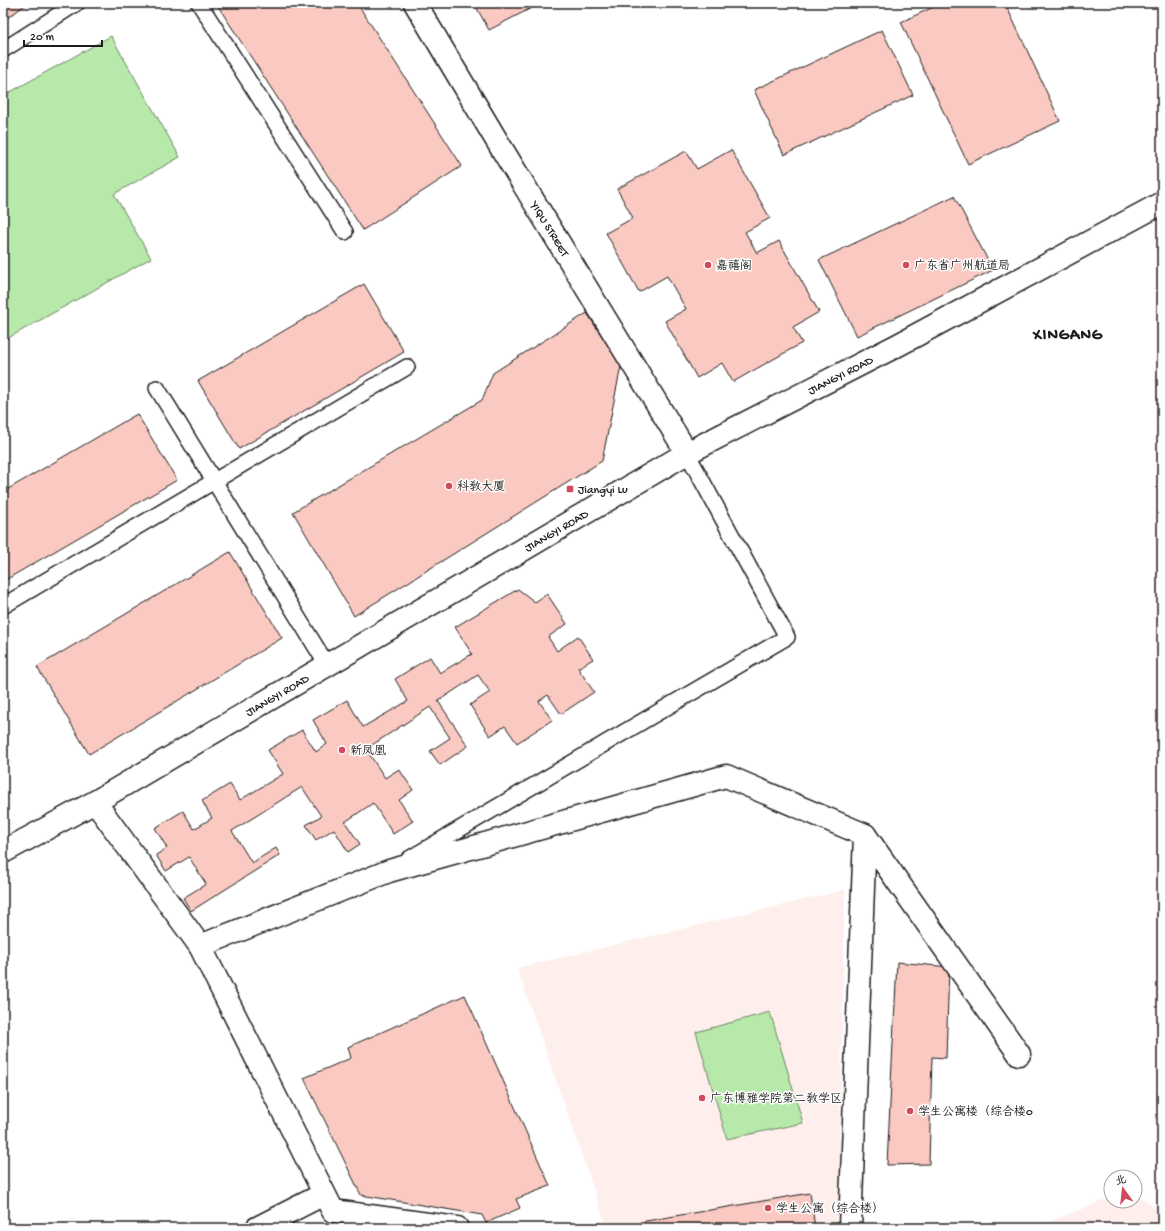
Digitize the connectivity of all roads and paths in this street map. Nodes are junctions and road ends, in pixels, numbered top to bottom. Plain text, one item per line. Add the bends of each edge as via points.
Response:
1 (77, 3) edge
2 (199, 3) edge
3 (415, 3) edge
4 (3, 50) edge
5 (1162, 203) edge
6 (345, 232) dead end
7 (407, 367) dead end
8 (157, 388) dead end
9 (687, 453) junction
10 (214, 481) junction
11 (3, 606) edge
12 (327, 665) junction
13 (95, 802) junction
14 (865, 835) junction
15 (3, 852) edge
16 (389, 871) junction
17 (200, 946) junction
18 (1019, 1054) dead end
19 (324, 1194) junction
20 (257, 1228) edge
21 (457, 1228) edge
22 (850, 1228) edge

1 - 4 lane
2 - 6 lane
3 - 9 street, YIQU STREET
5 - 9 street, JIANGYI ROAD
7 - 10 lane
8 - 10 lane
9 - 12 street, JIANGYI ROAD
9 - 16 lane via 787,637
10 - 11 lane
10 - 12 lane
12 - 13 street, JIANGYI ROAD
13 - 15 street, JIANGYI ROAD
13 - 17 street
14 - 16 street via 726,776
14 - 18 street
14 - 22 street
16 - 17 street
17 - 19 street
19 - 20 street
19 - 21 street via 332,1211

